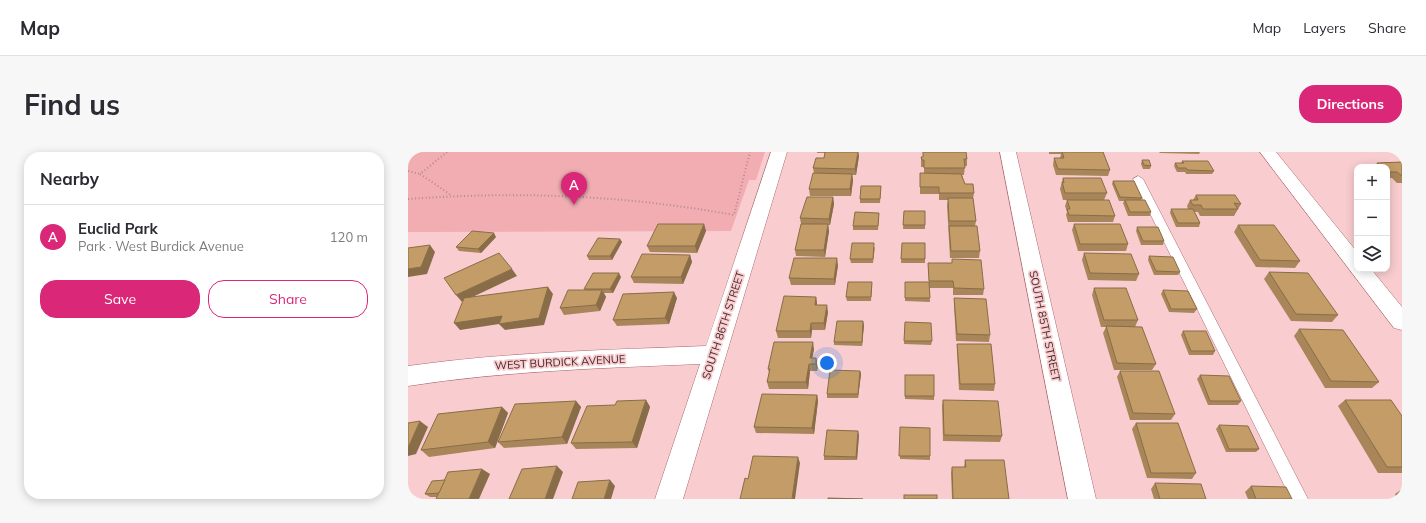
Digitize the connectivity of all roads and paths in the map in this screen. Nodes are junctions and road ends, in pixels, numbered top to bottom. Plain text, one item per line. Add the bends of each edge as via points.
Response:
1 (447, 152) edge
2 (750, 152) edge
3 (779, 152) edge
4 (1008, 152) edge
5 (1268, 152) edge
6 (408, 171) edge
7 (420, 174) junction
8 (1138, 179) dead end
9 (451, 196) junction
10 (408, 199) edge
11 (1354, 261) edge
12 (1362, 272) edge
13 (1402, 322) edge
14 (714, 355) junction
15 (408, 376) edge
16 (668, 499) edge
17 (1082, 499) edge
18 (1300, 499) edge

1 - 7 path
2 - 9 path via 734,215 682,205 622,198
3 - 14 street, SOUTH 86TH STREET
4 - 17 street, SOUTH 85TH STREET
5 - 11 street
6 - 7 path
7 - 9 path
8 - 18 lane
9 - 10 path
12 - 13 street
14 - 15 street, WEST BURDICK AVENUE via 530,363 440,370
14 - 16 street, SOUTH 86TH STREET

